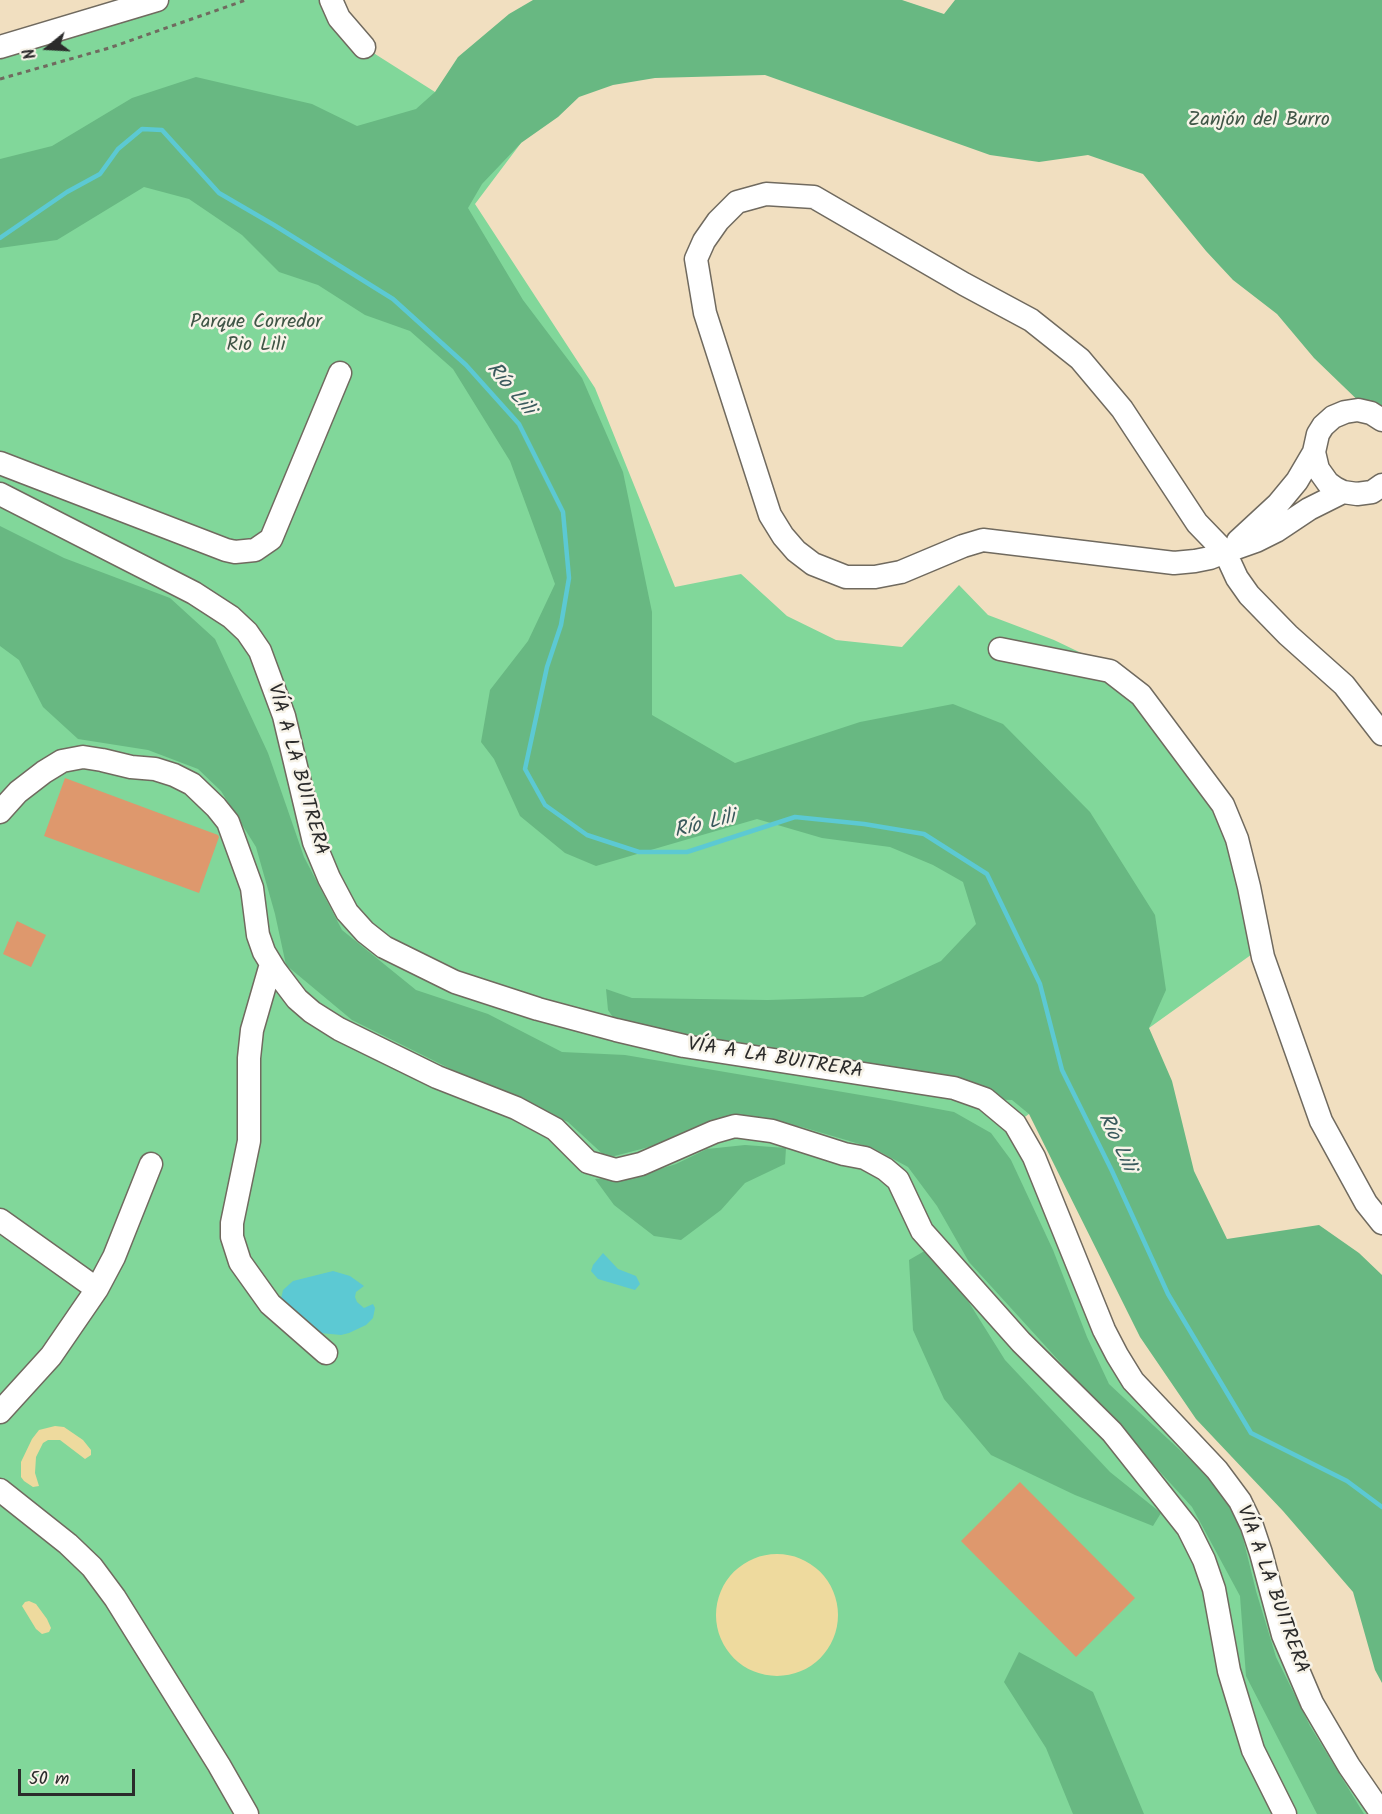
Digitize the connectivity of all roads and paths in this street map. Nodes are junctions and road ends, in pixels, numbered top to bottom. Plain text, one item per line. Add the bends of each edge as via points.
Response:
1 (157, 0) edge
2 (246, 0) edge
3 (331, 0) edge
4 (92, 10) edge
5 (0, 47) edge
6 (363, 47) dead end
7 (0, 79) edge
8 (340, 373) dead end
9 (1378, 413) edge
10 (1314, 452) junction
11 (0, 463) edge
12 (1382, 485) edge
13 (1342, 492) junction
14 (0, 494) edge
15 (1225, 552) junction
16 (1000, 649) dead end
17 (1382, 734) edge
18 (0, 812) edge
19 (271, 964) junction
20 (152, 1164) dead end
21 (0, 1220) edge
22 (1382, 1223) edge
23 (98, 1289) junction
24 (326, 1353) dead end
25 (0, 1412) edge
26 (0, 1490) edge
27 (247, 1814) edge
28 (1285, 1814) edge
29 (1382, 1814) edge

1 - 4 street
2 - 7 path via 109,48
3 - 6 street via 339,18
4 - 5 street
8 - 11 street via 271,538 255,550 226,550
9 - 10 street via 1358,410 1333,417 1318,434
10 - 13 street via 1322,477
10 - 15 street via 1278,504
12 - 13 street via 1372,492
13 - 15 street via 1276,531
14 - 29 street, VÍA A LA BUITRERA via 194,593 247,632 260,651 284,716 314,842 329,878 348,912 364,932 384,947 455,982 616,1030 684,1046 954,1088 985,1099 1015,1124 1034,1157 1117,1355 1133,1380 1217,1470 1240,1501 1261,1553 1283,1635 1312,1703
15 - 15 street via 1197,523 1122,409 1080,359 1031,320 814,198 766,194 737,202 704,241 696,260 705,313 770,515 783,536 813,564 846,578 875,577 901,572 983,540 1174,563
15 - 17 street via 1249,595 1344,686
16 - 22 street via 1110,671 1141,695 1223,805 1237,838 1263,957 1321,1121 1366,1203
18 - 19 street via 44,772 62,761 83,757 156,769 192,784 228,822 252,888 258,934
19 - 24 street via 252,1030 249,1141 232,1237 240,1262 270,1304
19 - 28 street via 297,999 327,1022 437,1077 516,1108 555,1129 588,1162 616,1170 641,1164 735,1126 772,1131 865,1158 892,1174 922,1231 1021,1342 1112,1432 1188,1528 1214,1589 1229,1671 1253,1750
20 - 23 street
21 - 23 street
23 - 25 street via 51,1356
26 - 27 street via 92,1567

